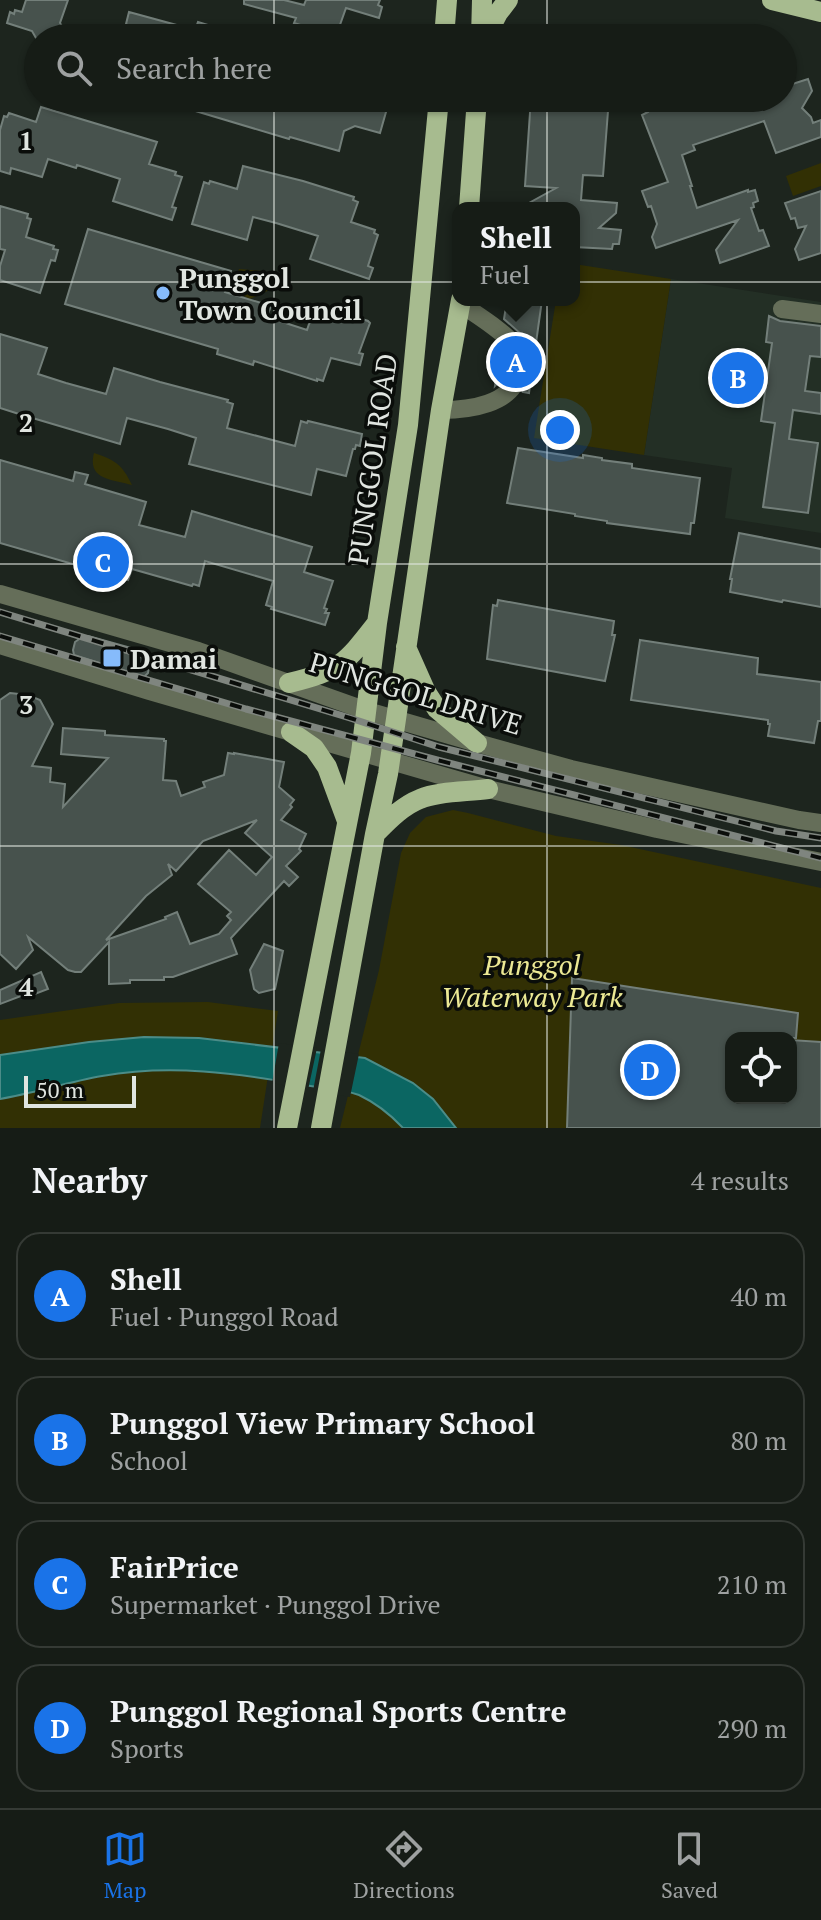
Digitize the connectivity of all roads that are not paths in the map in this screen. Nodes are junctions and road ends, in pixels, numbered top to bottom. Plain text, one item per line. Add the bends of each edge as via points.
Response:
1 (482, 0) edge
2 (508, 0) edge
3 (772, 0) edge
4 (821, 12) edge
5 (483, 24) edge
6 (491, 24) edge
7 (438, 112) edge
8 (476, 112) edge
9 (469, 202) edge
10 (460, 306) edge
11 (466, 306) edge
12 (782, 309) dead end
13 (821, 314) edge
14 (441, 410) junction
15 (0, 594) edge
16 (377, 623) junction
17 (0, 645) edge
18 (406, 647) junction
19 (289, 683) junction
20 (367, 711) junction
21 (396, 719) junction
22 (291, 732) junction
23 (477, 743) junction
24 (361, 753) junction
25 (390, 762) junction
26 (488, 789) junction
27 (821, 823) edge
28 (348, 825) junction
29 (375, 834) junction
30 (821, 862) edge
31 (287, 1128) edge
32 (321, 1128) edge

1 - 5 main road
2 - 6 main road
3 - 4 main road
7 - 16 main road, PUNGGOL ROAD via 408,425
8 - 9 main road
10 - 14 main road
11 - 14 street via 513,344 518,376 497,399 463,410
12 - 13 street
14 - 18 main road
15 - 19 street, PUNGGOL DRIVE
16 - 19 main road via 339,666
16 - 20 main road, PUNGGOL ROAD
17 - 22 street
18 - 21 main road
18 - 23 main road via 431,701
19 - 20 street, PUNGGOL DRIVE
20 - 21 street, PUNGGOL DRIVE
20 - 24 main road, PUNGGOL ROAD
21 - 23 street, PUNGGOL DRIVE
21 - 25 main road
22 - 24 street
22 - 28 main road via 314,748 327,767
23 - 27 street, PUNGGOL DRIVE via 571,769
24 - 25 street
24 - 28 main road, PUNGGOL ROAD
25 - 26 street
25 - 29 main road
26 - 29 main road via 419,799
26 - 30 street
28 - 31 main road, PUNGGOL ROAD
29 - 32 main road

